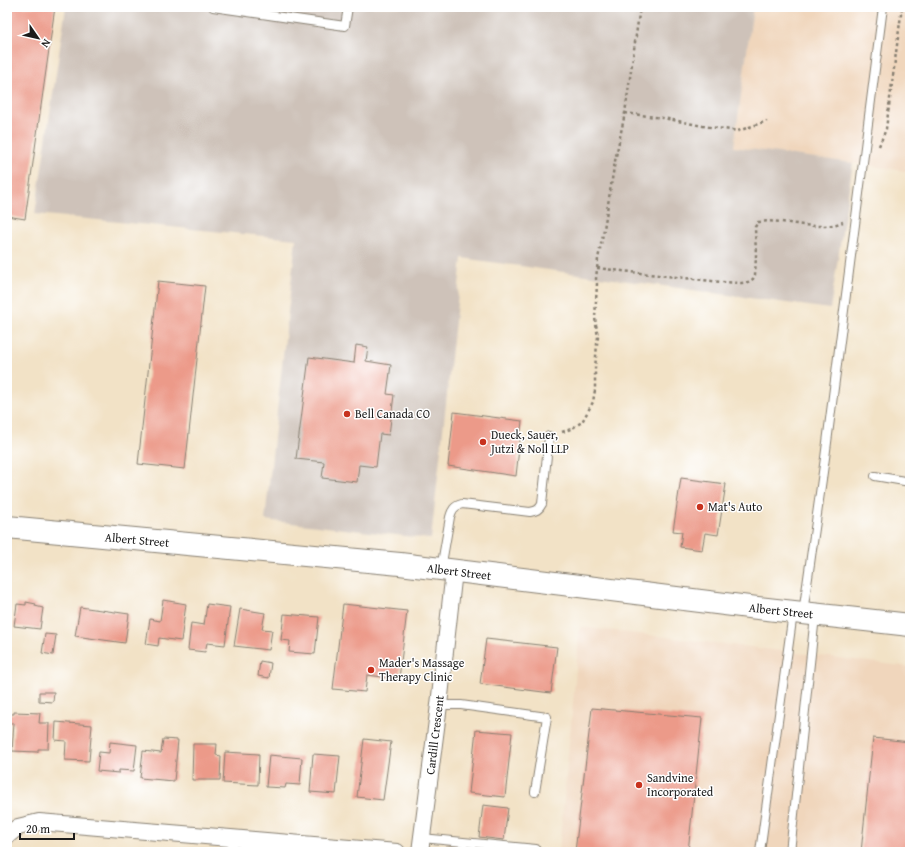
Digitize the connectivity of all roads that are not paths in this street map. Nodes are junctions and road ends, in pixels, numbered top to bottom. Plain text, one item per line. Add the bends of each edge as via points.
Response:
1 (213, 7) edge
2 (348, 7) edge
3 (883, 7) edge
4 (549, 436) road end
5 (875, 476) dead end
6 (910, 482) edge
7 (7, 527) edge
8 (447, 570) junction
9 (804, 613) junction
10 (910, 625) edge
11 (439, 705) junction
12 (535, 792) dead end
13 (7, 836) edge
14 (421, 845) edge
15 (397, 852) edge
16 (536, 852) edge
17 (760, 852) edge
18 (790, 852) edge

1 - 2 lane via 345,26
3 - 9 lane
4 - 8 lane via 540,507 535,512 530,512 462,504 457,506 450,517
5 - 6 lane
7 - 8 street, Albert Street
8 - 9 street, Albert Street
8 - 11 street, Cardill Crescent
9 - 10 street, Albert Street
9 - 17 lane
9 - 18 lane
11 - 12 lane via 461,705 547,717
11 - 14 street, Cardill Crescent
13 - 15 street via 18,827 39,822
14 - 16 lane via 536,849

